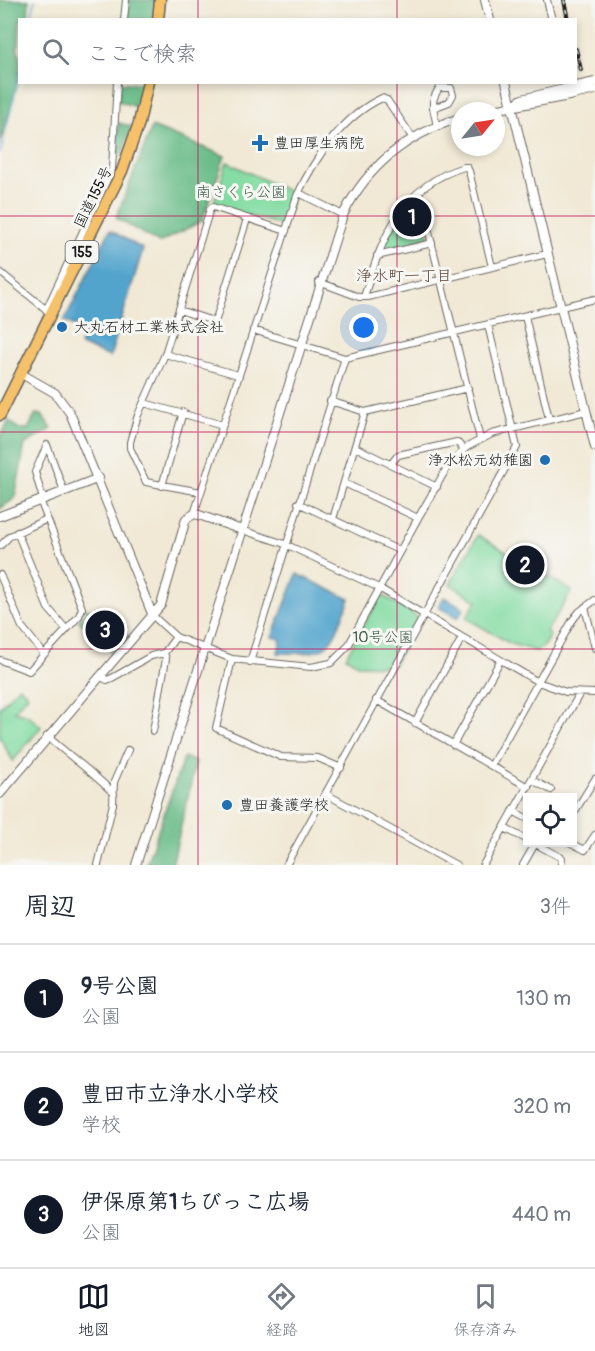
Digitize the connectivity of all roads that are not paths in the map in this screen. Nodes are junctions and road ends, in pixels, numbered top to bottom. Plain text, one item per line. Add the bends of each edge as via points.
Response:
1 (126, 0) edge
2 (160, 0) edge
3 (485, 0) edge
4 (547, 0) edge
5 (124, 18) edge
6 (158, 18) edge
7 (490, 18) edge
8 (552, 18) edge
9 (595, 82) edge
10 (117, 84) edge
11 (148, 84) edge
12 (506, 84) edge
13 (568, 89) edge
14 (595, 90) edge
15 (512, 106) junction
16 (505, 107) edge
17 (433, 108) dead end
18 (451, 121) edge
19 (437, 126) junction
20 (412, 138) junction
21 (419, 192) junction
22 (299, 193) junction
23 (343, 215) junction
24 (247, 219) junction
25 (286, 231) junction
26 (432, 243) junction
27 (547, 254) junction
28 (377, 256) junction
29 (492, 267) junction
30 (0, 272) edge
31 (441, 280) junction
32 (319, 282) junction
33 (364, 297) junction
34 (595, 299) edge
35 (560, 308) junction
36 (179, 310) junction
37 (49, 311) junction
38 (525, 316) junction
39 (488, 325) junction
40 (253, 330) junction
41 (454, 333) junction
42 (300, 345) junction
43 (165, 354) junction
44 (345, 358) junction
45 (20, 373) junction
46 (238, 375) junction
47 (468, 388) junction
48 (330, 401) junction
49 (144, 403) junction
50 (586, 411) junction
51 (183, 412) junction
52 (365, 412) junction
53 (0, 415) edge
54 (549, 419) junction
55 (223, 425) junction
56 (512, 428) junction
57 (480, 439) junction
58 (355, 447) junction
59 (595, 447) edge
60 (464, 450) junction
61 (391, 464) junction
62 (99, 478) junction
63 (344, 483) junction
64 (162, 486) junction
65 (436, 487) junction
66 (64, 491) junction
67 (201, 492) junction
68 (41, 499) junction
69 (298, 503) junction
70 (194, 514) junction
71 (0, 516) edge
72 (418, 518) junction
73 (47, 519) junction
74 (333, 519) junction
75 (242, 530) junction
76 (17, 532) junction
77 (285, 544) junction
78 (0, 546) edge
79 (400, 551) junction
80 (0, 575) edge
81 (379, 588) junction
82 (595, 600) edge
83 (585, 607) junction
84 (424, 615) junction
85 (153, 616) junction
86 (66, 629) junction
87 (176, 637) junction
88 (462, 639) junction
89 (595, 648) edge
90 (204, 649) junction
91 (164, 653) junction
92 (44, 654) junction
93 (232, 659) junction
94 (0, 660) edge
95 (500, 661) junction
96 (250, 662) junction
97 (101, 677) junction
98 (538, 682) junction
99 (580, 693) junction
100 (595, 693) edge
101 (376, 700) junction
102 (415, 723) junction
103 (153, 731) dead end
104 (47, 736) junction
105 (453, 745) junction
106 (128, 750) dead end
107 (491, 766) junction
108 (341, 768) junction
109 (595, 779) edge
110 (531, 780) junction
111 (528, 787) junction
112 (551, 790) dead end
113 (0, 794) edge
114 (114, 794) junction
115 (326, 794) junction
116 (577, 809) edge
117 (513, 812) junction
118 (523, 817) edge
119 (504, 828) junction
120 (595, 835) edge
121 (523, 838) edge
122 (531, 847) edge
123 (541, 847) edge
124 (577, 847) edge
125 (98, 865) edge
126 (136, 865) edge
127 (286, 865) edge
128 (456, 865) edge
129 (483, 865) edge
130 (523, 865) edge
131 (561, 865) edge

1 - 5 street
2 - 6 highway
3 - 7 street
4 - 8 street
9 - 13 street, bridge
10 - 37 street via 112,169
11 - 37 highway, 国道155号 / 155 via 122,171
12 - 15 street
13 - 14 street, bridge
13 - 15 street via 522,99
15 - 16 street
15 - 27 street
17 - 19 street
18 - 19 street
19 - 20 street
20 - 22 street via 387,100 379,100 356,116 331,142
20 - 23 street via 374,168 352,195
21 - 26 street
21 - 28 street via 397,215
21 - 29 street via 442,176 467,167
22 - 23 street
22 - 25 street
23 - 32 street
24 - 25 street
24 - 36 street via 210,209
24 - 36 street via 216,319
25 - 40 street
26 - 28 street
26 - 31 street
27 - 29 street
27 - 35 street
28 - 33 street
29 - 31 street
30 - 37 street
31 - 33 street
31 - 41 street
32 - 33 street
32 - 42 street
34 - 35 street
35 - 38 street
35 - 50 street
36 - 43 street
37 - 45 highway, 国道155号 / 155
38 - 39 street
38 - 54 street
39 - 41 street
39 - 56 street
40 - 42 street
40 - 46 street
41 - 44 street
41 - 47 street
42 - 44 street
42 - 75 street
43 - 46 street
43 - 49 street
44 - 48 street
45 - 53 highway, 国道155号 / 155
45 - 62 street via 64,402
46 - 55 street
47 - 52 street
47 - 57 street
48 - 52 street
48 - 69 street
49 - 51 street
49 - 64 street via 130,448 146,482
50 - 54 street
50 - 59 street
51 - 55 street
51 - 64 street
52 - 58 street
54 - 56 street
55 - 67 street
56 - 57 street
56 - 84 street via 517,447
57 - 60 street
58 - 61 street
58 - 63 street
60 - 61 street via 457,442 398,455
60 - 65 street via 448,466
61 - 65 street
62 - 66 street
62 - 85 street
63 - 72 street
63 - 74 street
64 - 67 street
65 - 72 street
66 - 68 street
66 - 68 street via 47,445 35,472
67 - 70 street
68 - 71 street
68 - 73 street
69 - 74 street
69 - 77 street
70 - 75 street
70 - 85 street via 186,519 161,605
72 - 79 street
73 - 76 street
73 - 86 street via 82,604 79,616
74 - 79 street
75 - 77 street
75 - 90 street
76 - 78 street
76 - 86 street via 48,608
77 - 81 street
77 - 96 street
79 - 81 street
80 - 92 street via 22,627
81 - 84 street
81 - 96 street via 344,652 331,663 320,667
82 - 83 street
83 - 89 street
83 - 98 street via 572,621
84 - 88 street
84 - 101 street
85 - 87 street
85 - 97 street
86 - 92 street
87 - 90 street
87 - 91 street
88 - 95 street
88 - 102 street
90 - 93 street
90 - 126 street
91 - 97 street via 107,680
91 - 103 street
92 - 94 street via 29,671
93 - 96 street
93 - 108 street via 216,729 281,757 318,758
95 - 98 street
95 - 105 street
97 - 104 street
98 - 99 street
98 - 107 street
99 - 100 street
99 - 110 street
101 - 102 street
101 - 108 street
102 - 105 street
104 - 113 street
104 - 114 street
105 - 107 street
106 - 114 street via 114,782
107 - 111 street
108 - 115 street
109 - 116 street
110 - 111 street
110 - 112 street
111 - 117 street
114 - 125 street
115 - 127 street
115 - 128 street
117 - 118 street
117 - 119 street
119 - 121 street
119 - 129 street
120 - 124 street via 585,850
122 - 130 street
123 - 131 street via 562,858

